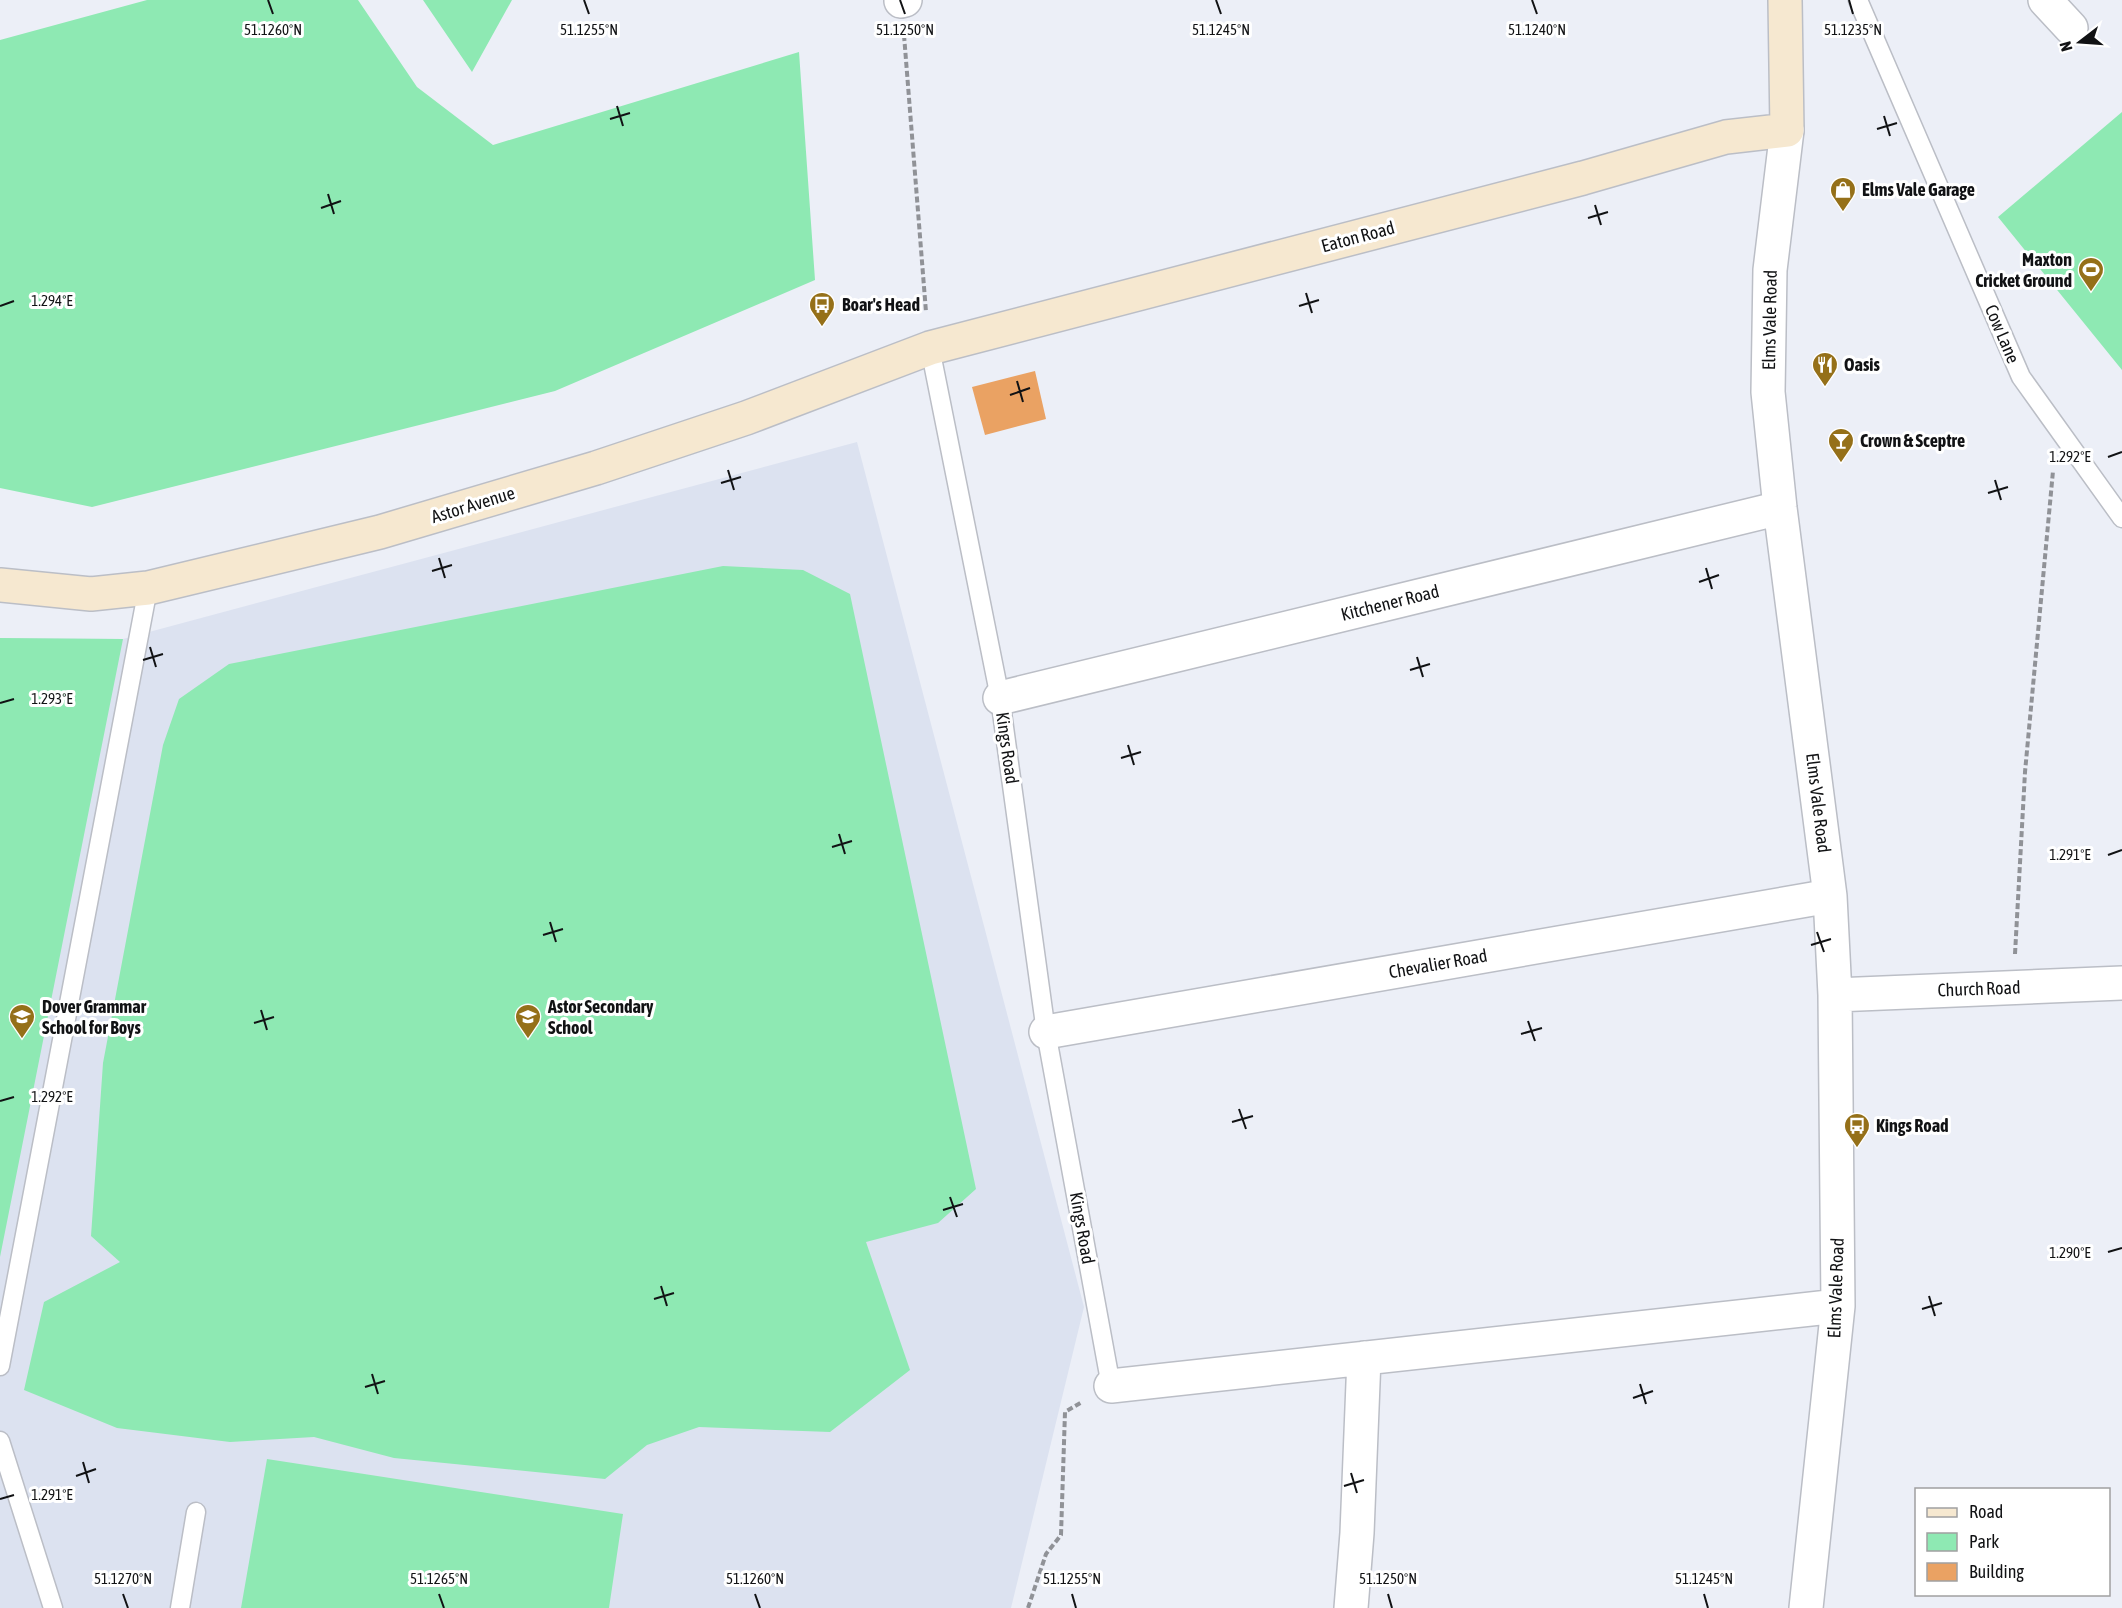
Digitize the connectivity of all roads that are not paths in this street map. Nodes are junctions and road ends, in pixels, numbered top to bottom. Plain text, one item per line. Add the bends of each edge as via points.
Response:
1 (1785, 0) edge
2 (1858, 0) edge
3 (2045, 0) edge
4 (2071, 28) dead end
5 (1787, 130) junction
6 (930, 348) junction
7 (1780, 508) junction
8 (2122, 518) edge
9 (0, 585) edge
10 (148, 588) junction
11 (1000, 698) junction
12 (1830, 896) junction
13 (2122, 983) edge
14 (1835, 995) junction
15 (1046, 1032) junction
16 (1838, 1306) junction
17 (1364, 1358) junction
18 (0, 1366) edge
19 (1111, 1386) joint
20 (0, 1441) edge
21 (196, 1512) dead end
22 (53, 1608) edge
23 (180, 1608) edge
24 (1351, 1608) edge
25 (1806, 1608) edge

1 - 5 street, Elms Vale Road
2 - 8 lane, Cow Lane via 2021,377
3 - 4 street
5 - 6 street, Eaton Road via 1726,137
5 - 7 street, Elms Vale Road via 1770,270 1768,392
6 - 10 street, Astor Avenue via 746,418 596,468 380,532
6 - 11 lane, Kings Road
7 - 11 street, Kitchener Road
7 - 12 street, Elms Vale Road
9 - 10 street, Astor Avenue via 91,594
10 - 18 lane
11 - 15 lane, Kings Road
12 - 14 street, Elms Vale Road
12 - 15 street, Chevalier Road
13 - 14 street, Church Road
14 - 16 street, Elms Vale Road
15 - 19 lane, Kings Road
16 - 17 street, Kings Road
16 - 25 street, Elms Vale Road
17 - 19 street, Kings Road
17 - 24 street
20 - 22 lane
21 - 23 lane

